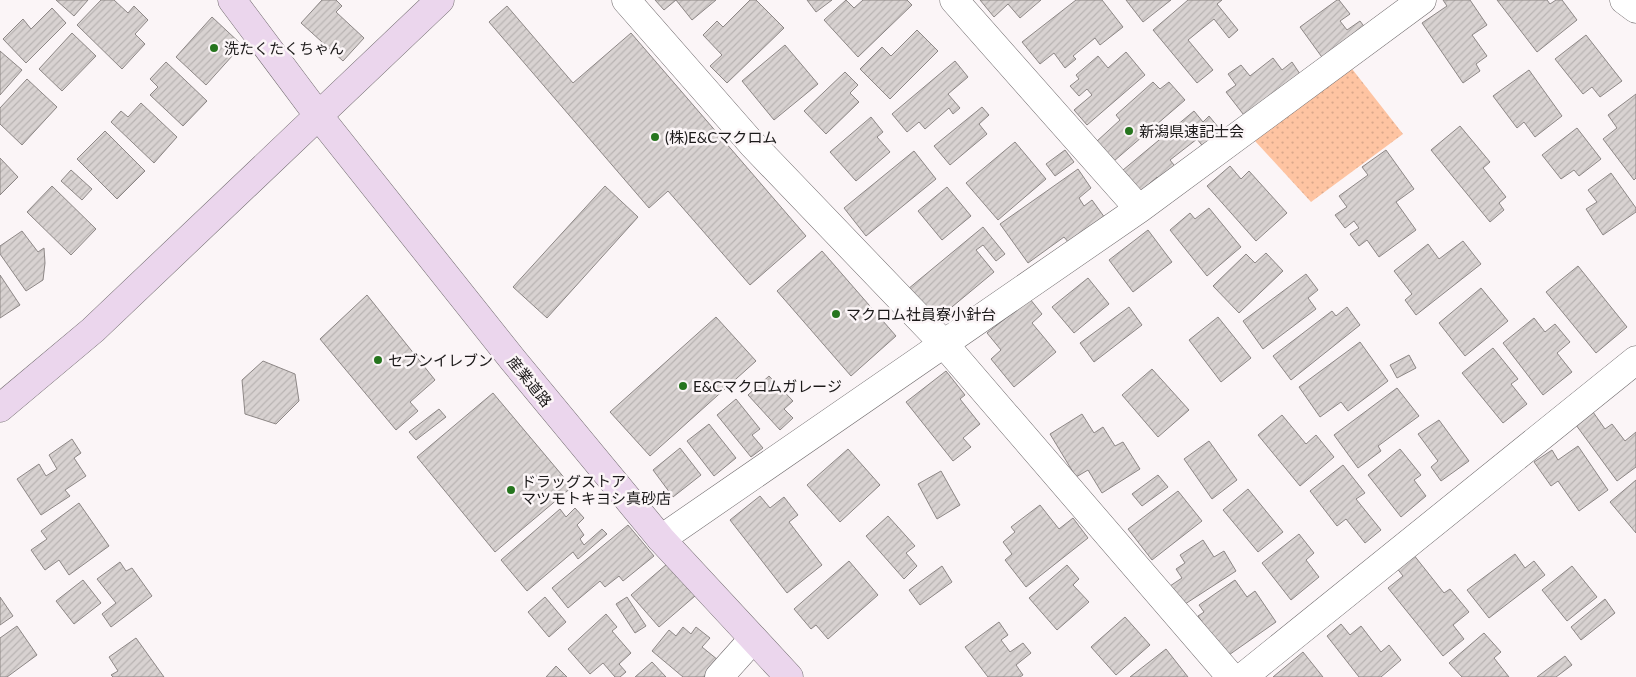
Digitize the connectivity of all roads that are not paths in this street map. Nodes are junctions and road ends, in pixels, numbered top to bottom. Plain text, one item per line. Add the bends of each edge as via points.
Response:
1 (232, 0) edge
2 (440, 0) edge
3 (626, 0) edge
4 (954, 0) edge
5 (1422, 0) edge
6 (1624, 0) edge
7 (1636, 9) edge
8 (318, 115) junction
9 (1139, 209) junction
10 (944, 344) junction
11 (1636, 360) edge
12 (0, 408) edge
13 (661, 539) junction
14 (753, 639) junction
15 (719, 677) edge
16 (789, 677) edge
17 (1231, 677) edge
18 (1243, 677) edge

1 - 8 street, 産業道路
2 - 8 street
3 - 10 street via 753,145
4 - 9 street
5 - 9 street
6 - 7 street
8 - 12 street via 93,330
8 - 13 street, 産業道路
9 - 10 street
10 - 13 street
10 - 17 street
11 - 18 street
13 - 14 street, 産業道路
14 - 15 street
14 - 16 street, 産業道路

